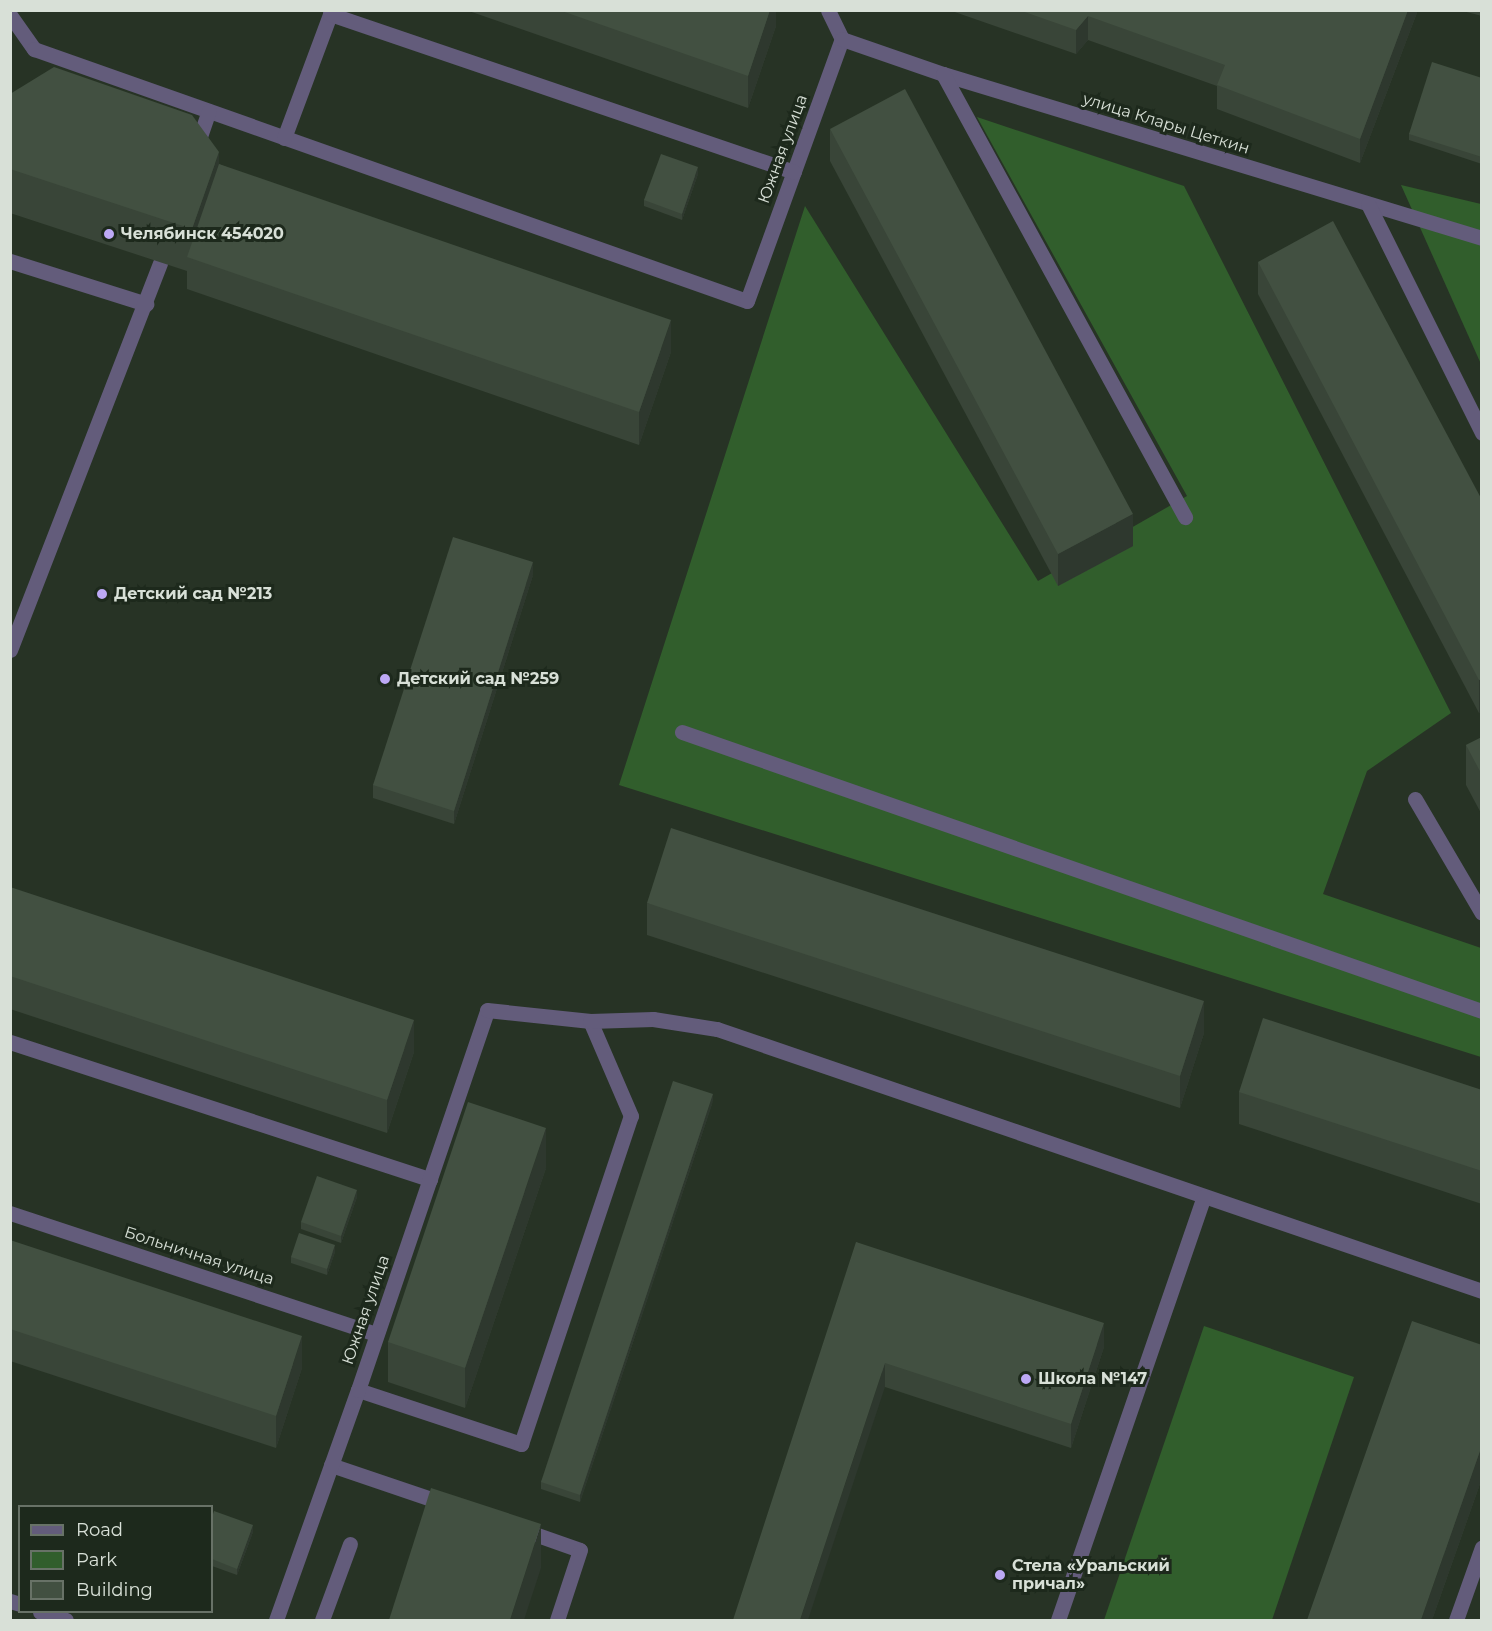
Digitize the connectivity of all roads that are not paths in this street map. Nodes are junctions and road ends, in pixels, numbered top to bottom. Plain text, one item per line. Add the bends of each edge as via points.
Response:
1 (828, 10) edge
2 (10, 15) edge
3 (842, 39) junction
4 (943, 74) junction
5 (209, 111) junction
6 (284, 138) junction
7 (192, 159) edge
8 (794, 172) junction
9 (1368, 204) junction
10 (1482, 238) edge
11 (10, 261) edge
12 (160, 263) edge
13 (146, 304) junction
14 (1482, 433) edge
15 (1185, 517) dead end
16 (10, 650) edge
17 (682, 732) dead end
18 (1415, 799) dead end
19 (1482, 913) edge
20 (1482, 1011) edge
21 (590, 1021) junction
22 (10, 1042) edge
23 (430, 1179) junction
24 (1204, 1196) junction
25 (10, 1213) edge
26 (1482, 1291) edge
27 (376, 1334) junction
28 (358, 1390) junction
29 (331, 1465) junction
30 (458, 1508) edge
31 (513, 1527) edge
32 (350, 1544) dead end
33 (1482, 1547) edge
34 (46, 1613) edge
35 (66, 1620) edge
36 (276, 1620) edge
37 (322, 1620) edge
38 (557, 1620) edge
39 (1058, 1620) edge
40 (1456, 1620) edge

1 - 3 street
2 - 5 street via 34,49
3 - 4 street, улица Клары Цеткин
3 - 8 street, Южная улица
4 - 9 street, улица Клары Цеткин
4 - 15 street
5 - 6 street
5 - 7 street
6 - 8 street via 330,14
6 - 8 street, Южная улица via 747,302
9 - 10 street, улица Клары Цеткин
9 - 14 street
11 - 13 street
12 - 13 street
13 - 16 street
17 - 20 street
18 - 19 street
21 - 23 street, Южная улица via 487,1010
21 - 24 street via 653,1019 717,1029
21 - 28 street via 631,1116 520,1444
22 - 23 street
23 - 27 street, Южная улица
24 - 26 street
24 - 39 street
25 - 27 street, Больничная улица
27 - 28 street, Южная улица
28 - 29 street, Южная улица
29 - 30 street
29 - 36 street, Южная улица
31 - 38 street via 580,1550
32 - 37 street
33 - 40 street
34 - 35 street

